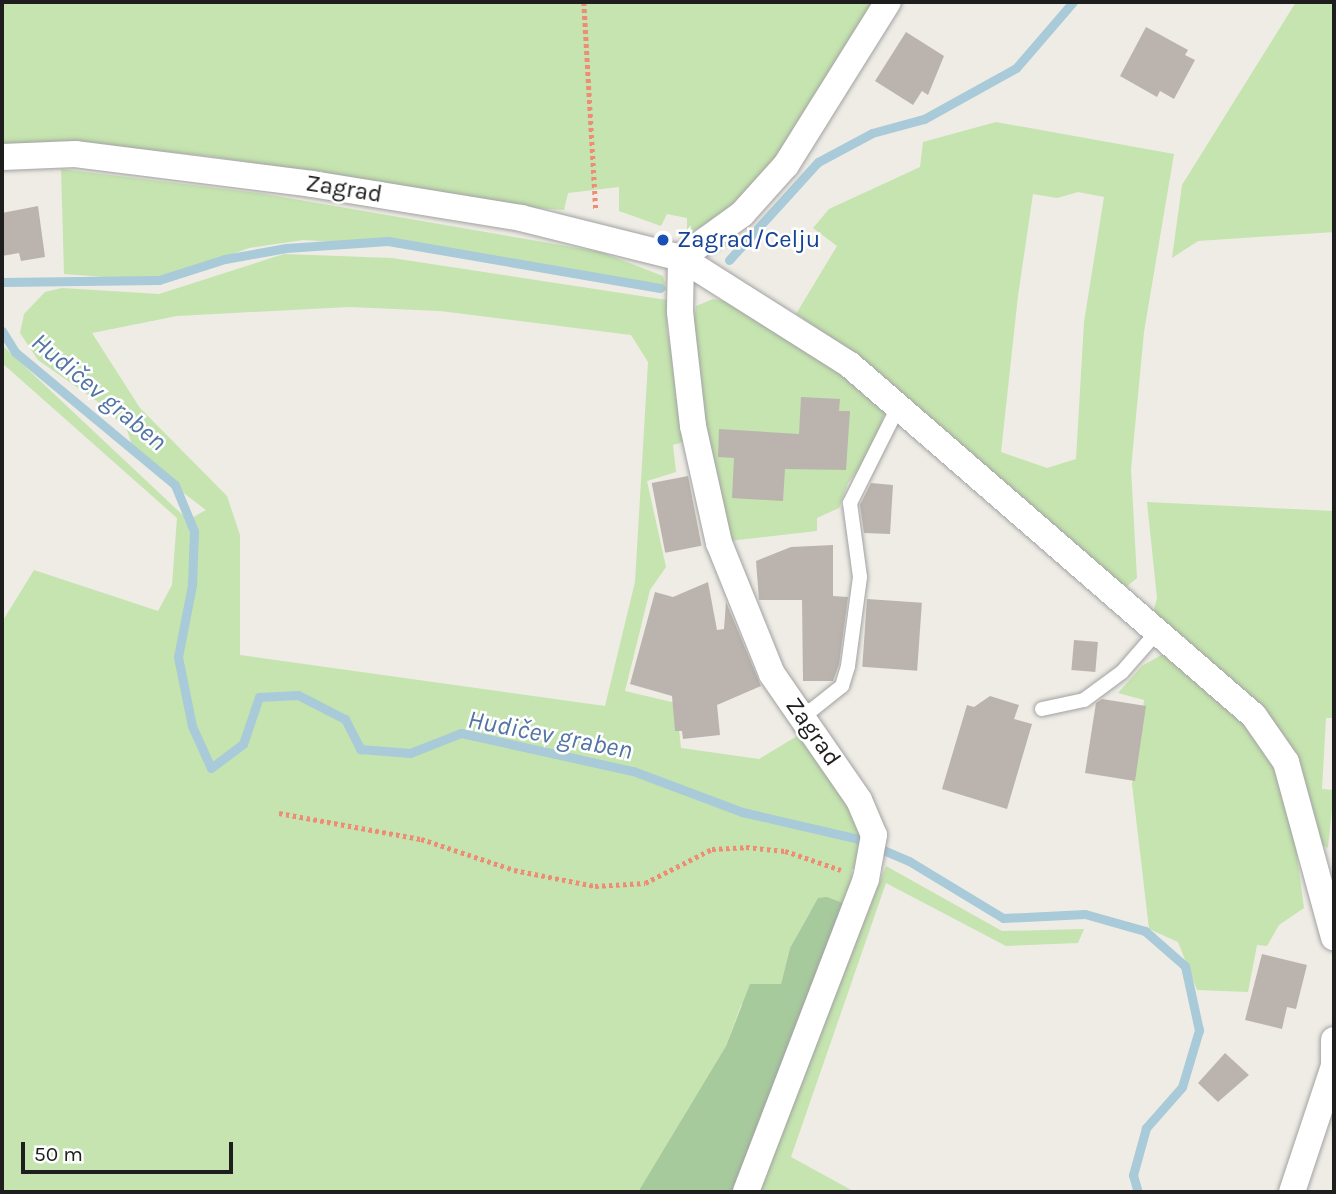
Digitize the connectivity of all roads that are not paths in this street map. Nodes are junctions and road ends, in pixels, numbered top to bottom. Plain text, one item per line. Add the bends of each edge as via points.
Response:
1 (888, 2) edge
2 (2, 157) edge
3 (681, 258) junction
4 (898, 407) junction
5 (1157, 632) junction
6 (1042, 709) dead end
7 (803, 717) junction
8 (1334, 938) edge
9 (1334, 1040) edge
10 (746, 1192) edge
11 (1292, 1192) edge

1 - 3 street via 786,165 742,214
2 - 3 street, Zagrad via 75,153 312,184 521,218
3 - 4 street, Zagrad via 800,331
3 - 7 street, Zagrad via 680,312 693,426 719,543 772,674
4 - 5 street, Zagrad
4 - 7 lane via 850,502 860,577 842,687
5 - 6 lane via 1122,672 1084,700
5 - 8 street, Zagrad via 1254,716 1286,762
7 - 10 street, Zagrad via 859,800 874,835 868,872
9 - 11 street via 1334,1066

